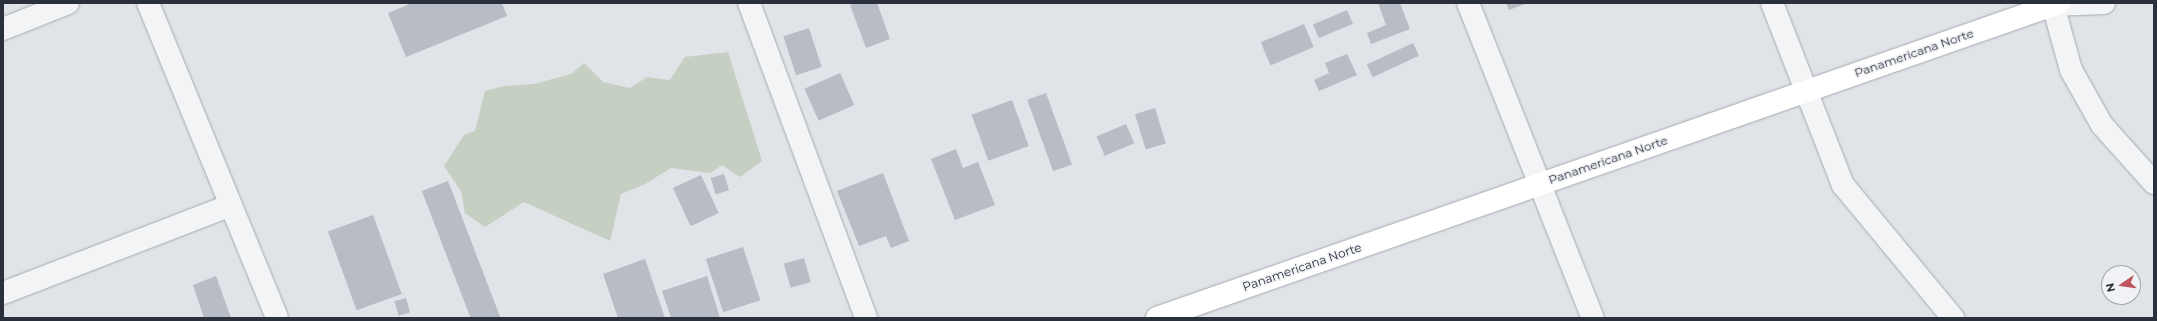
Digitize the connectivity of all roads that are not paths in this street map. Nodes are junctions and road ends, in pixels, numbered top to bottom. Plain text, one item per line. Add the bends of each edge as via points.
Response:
1 (68, 3) edge
2 (148, 3) edge
3 (749, 3) edge
4 (1468, 3) edge
5 (1772, 3) edge
6 (2104, 3) edge
7 (2056, 4) edge
8 (3, 29) edge
9 (1805, 91) junction
10 (1540, 183) junction
11 (2154, 183) edge
12 (229, 206) junction
13 (3, 293) edge
14 (277, 318) edge
15 (866, 318) edge
16 (1157, 318) edge
17 (1593, 318) edge
18 (1953, 318) edge

1 - 8 street
2 - 12 street
3 - 15 street
4 - 10 street
5 - 9 street
6 - 7 street
7 - 9 highway, Panamericana Norte
7 - 11 street via 2071,70 2102,125
9 - 10 highway, Panamericana Norte
9 - 18 street via 1843,185
10 - 16 highway, Panamericana Norte
10 - 17 street
12 - 13 street
12 - 14 street

